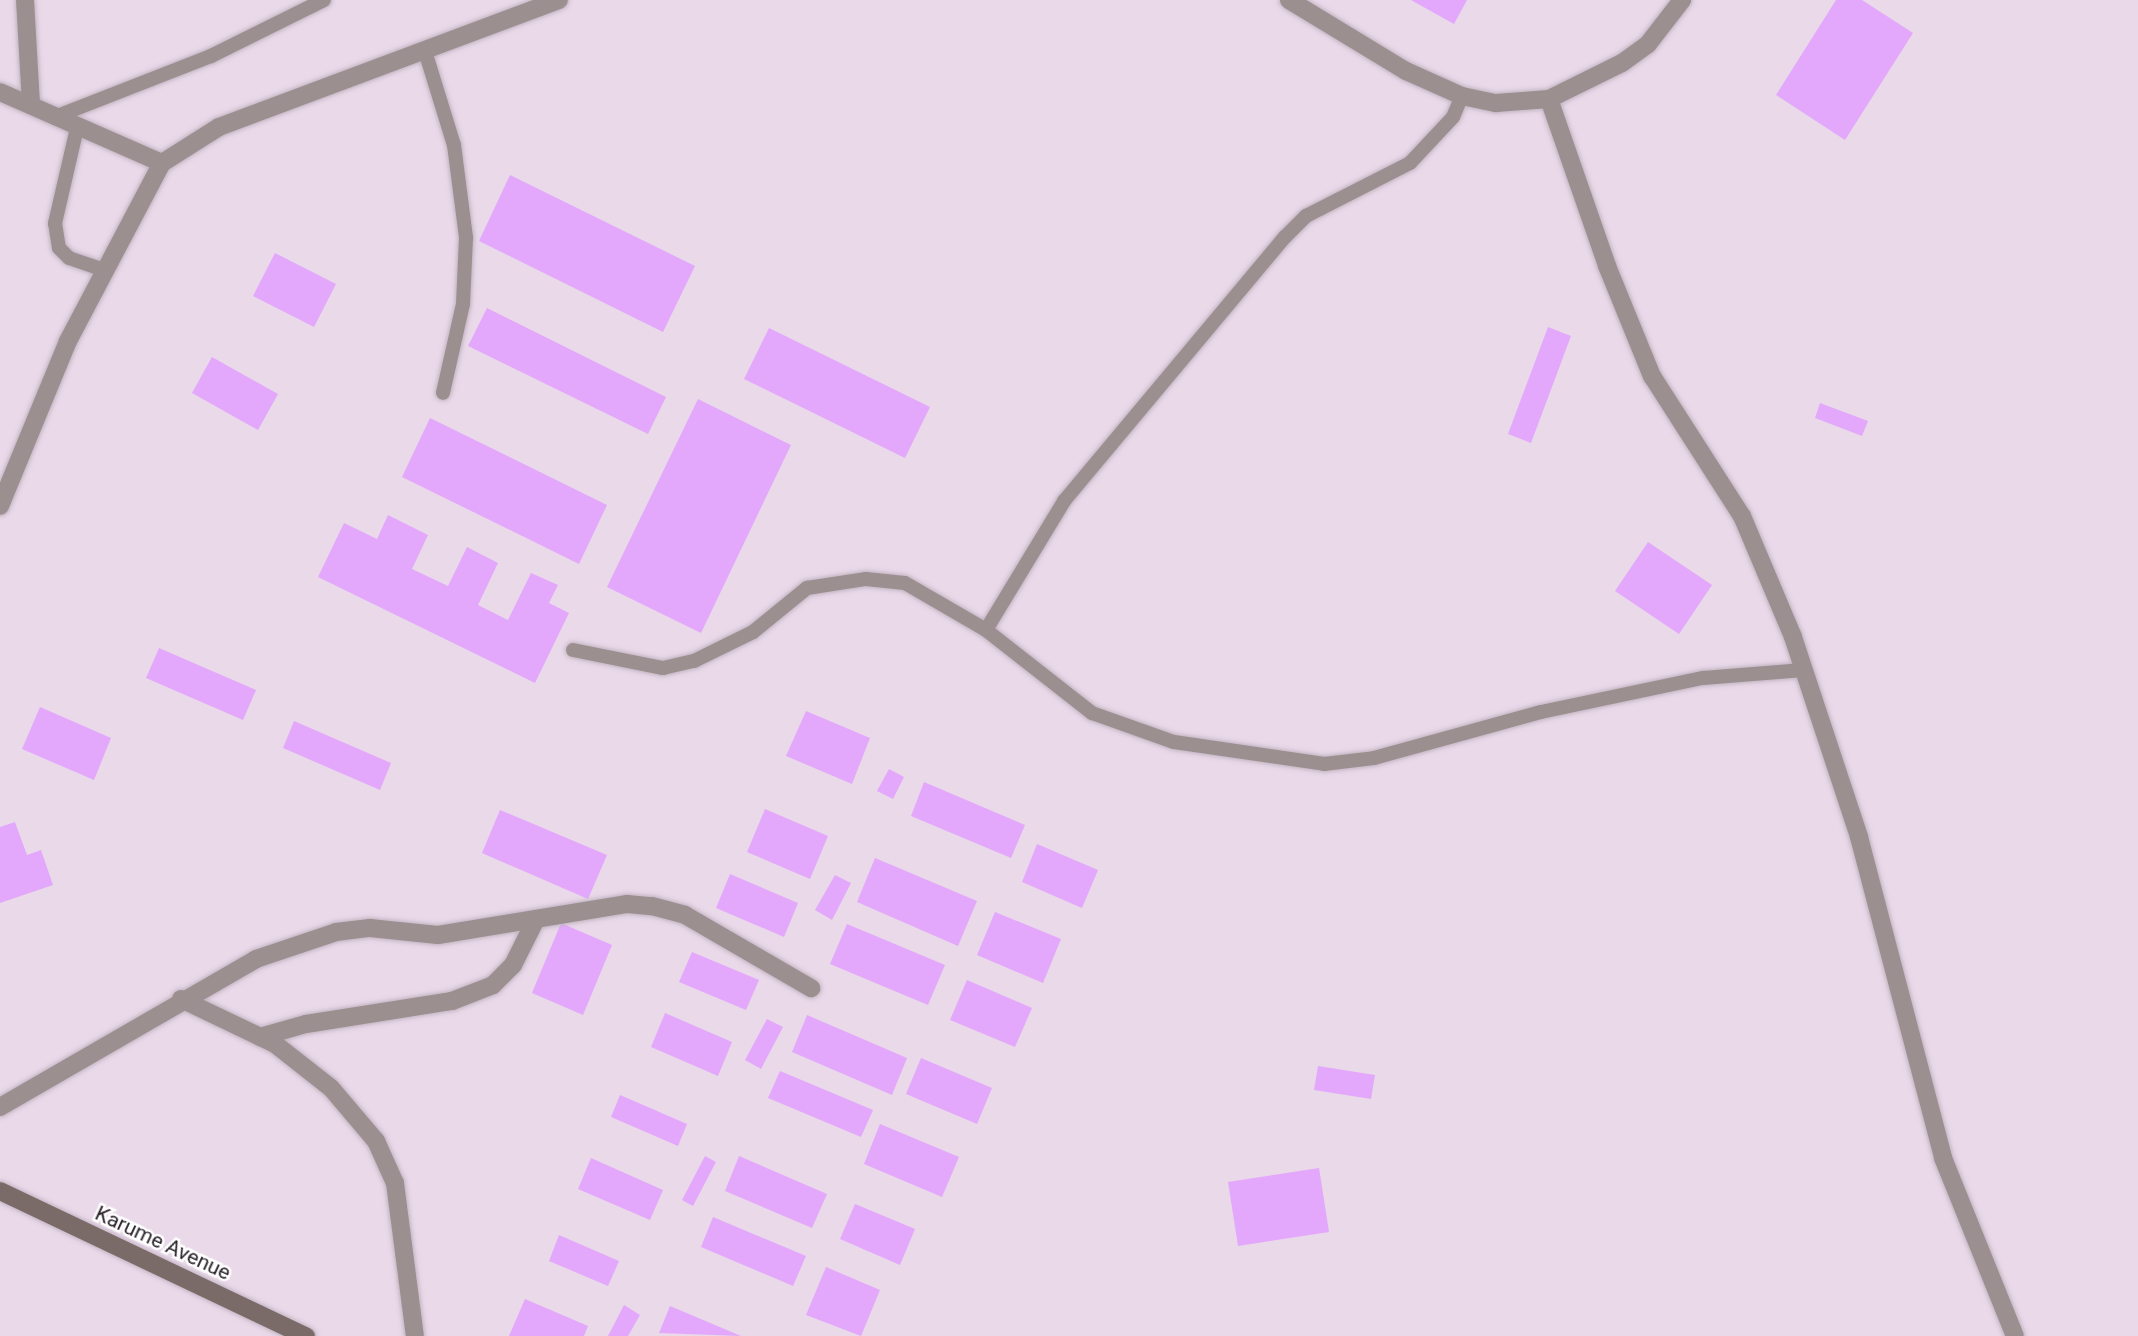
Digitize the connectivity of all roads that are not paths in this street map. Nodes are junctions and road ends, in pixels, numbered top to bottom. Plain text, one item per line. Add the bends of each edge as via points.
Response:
1 (25, 0) edge
2 (324, 0) edge
3 (559, 0) edge
4 (1289, 0) edge
5 (1682, 0) edge
6 (425, 51) junction
7 (0, 92) edge
8 (1462, 96) junction
9 (1549, 99) junction
10 (31, 105) junction
11 (55, 117) junction
12 (77, 128) junction
13 (163, 163) junction
14 (103, 270) junction
15 (443, 393) dead end
16 (0, 506) edge
17 (986, 630) junction
18 (573, 650) dead end
19 (1804, 670) junction
20 (536, 919) junction
21 (811, 988) dead end
22 (181, 999) junction
23 (260, 1037) junction
24 (0, 1107) edge
25 (0, 1191) edge
26 (306, 1336) edge
27 (415, 1336) edge
28 (2015, 1336) edge

1 - 10 street
2 - 11 lane via 211,56
3 - 6 street
4 - 8 street via 1406,71
5 - 9 street via 1648,44
6 - 13 street via 219,127
6 - 15 lane via 454,145 466,238 463,304
7 - 10 street
8 - 9 street via 1496,103
8 - 17 lane via 1453,117 1410,163 1306,216 1284,237 1064,501
9 - 19 street via 1606,267 1652,376 1742,516
10 - 11 street
11 - 12 street
12 - 13 street
12 - 14 lane via 55,222 57,235 69,258
13 - 14 street
14 - 16 street
17 - 18 lane via 905,583 866,579 807,589 753,632 694,661 663,668
17 - 19 lane via 1092,713 1174,742 1324,764 1374,758 1541,712 1703,678
19 - 28 street via 1891,947 1919,1080 1943,1158
20 - 21 street via 627,904 652,906 685,915
20 - 22 street via 438,935 370,928 316,936 256,958
20 - 23 street via 513,965 493,985 452,1002 306,1024
22 - 23 street
22 - 24 street
23 - 27 street via 331,1088 387,1162
25 - 26 street, Karume Avenue

